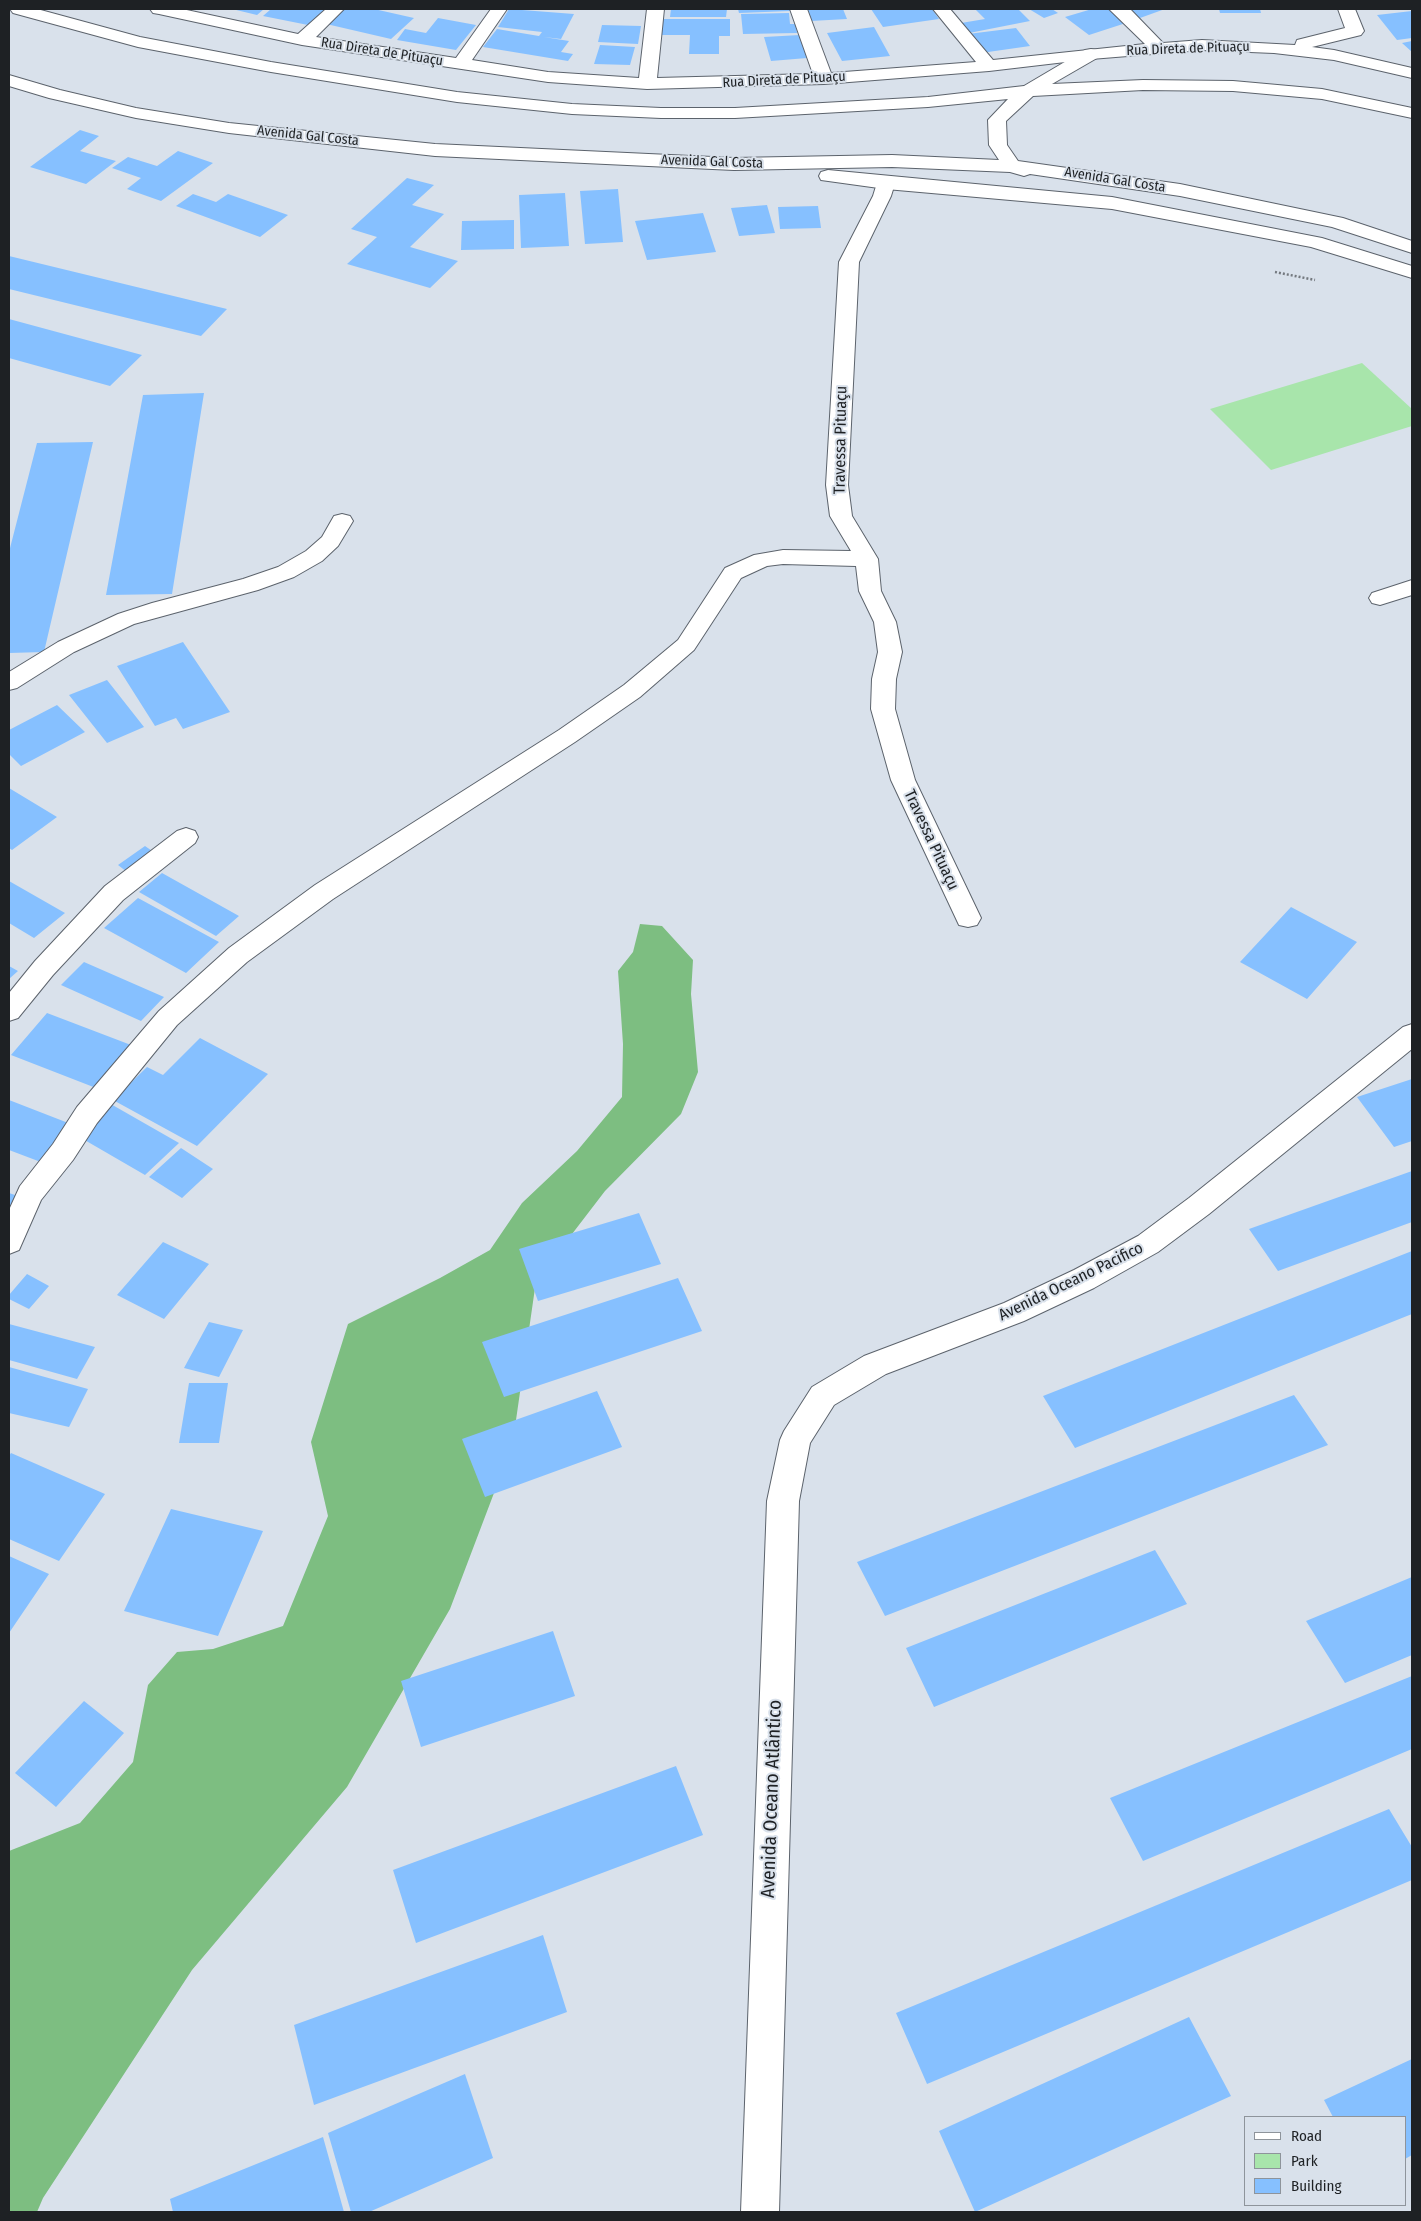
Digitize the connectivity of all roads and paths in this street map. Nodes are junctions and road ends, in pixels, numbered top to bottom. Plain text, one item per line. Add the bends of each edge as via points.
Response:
1 (19, 9) edge
2 (163, 9) edge
3 (336, 9) edge
4 (499, 9) edge
5 (656, 9) edge
6 (798, 9) edge
7 (941, 9) edge
8 (1116, 9) edge
9 (1347, 9) edge
10 (1355, 31) junction
11 (302, 40) junction
12 (1158, 48) junction
13 (1274, 48) junction
14 (1091, 54) junction
15 (461, 64) junction
16 (989, 66) junction
17 (1409, 72) edge
18 (824, 79) junction
19 (9, 80) edge
20 (647, 84) junction
21 (1028, 91) junction
22 (1412, 113) edge
23 (734, 164) junction
24 (1012, 166) junction
25 (886, 183) junction
26 (1112, 203) junction
27 (1412, 248) edge
28 (1412, 272) edge
29 (342, 521) dead end
30 (867, 559) junction
31 (1412, 586) edge
32 (1380, 598) dead end
33 (9, 682) edge
34 (186, 837) dead end
35 (968, 918) dead end
36 (9, 1011) edge
37 (1412, 1034) edge
38 (9, 1242) edge
39 (823, 1396) joint
40 (760, 2212) edge

1 - 21 street via 138,42 271,67 457,97 572,109 735,113 928,102
2 - 11 street, Rua Direta de Pituaçu
3 - 11 street
4 - 15 street
5 - 20 street
6 - 18 street
7 - 16 street
8 - 12 street
9 - 10 street
10 - 13 street
10 - 17 street
11 - 15 street, Rua Direta de Pituaçu
12 - 13 street, Rua Direta de Pituaçu via 1210,45
12 - 14 street, Rua Direta de Pituaçu
13 - 17 street, Rua Direta de Pituaçu via 1334,55
14 - 16 street, Rua Direta de Pituaçu
14 - 21 street
15 - 20 street, Rua Direta de Pituaçu via 548,77
16 - 18 street, Rua Direta de Pituaçu
18 - 20 street, Rua Direta de Pituaçu via 740,84
19 - 23 street, Avenida Gal Costa via 136,112 229,128 435,150
21 - 22 street via 1143,85 1234,86 1322,94
21 - 24 street via 997,120 998,145
23 - 24 street, Avenida Gal Costa via 892,161
23 - 25 street
24 - 26 street
24 - 27 street, Avenida Gal Costa via 1180,190 1336,222
25 - 26 street
25 - 30 street, Travessa Pituaçu via 849,262 837,485 841,516
26 - 28 street via 1315,242
29 - 33 street via 330,541 314,556 286,572 126,620 66,647
30 - 35 street, Travessa Pituaçu via 870,591 884,622 890,652 884,679 883,709 888,728 903,780
30 - 38 street via 783,557 762,560 733,573 686,645 632,691 324,892 238,955 168,1018 87,1115 30,1194
31 - 32 street
34 - 36 street via 114,893
37 - 39 street, Avenida Oceano Pacifico via 1148,1244 1014,1312 875,1365
39 - 40 street, Avenida Oceano Atlântico via 795,1440 783,1501

